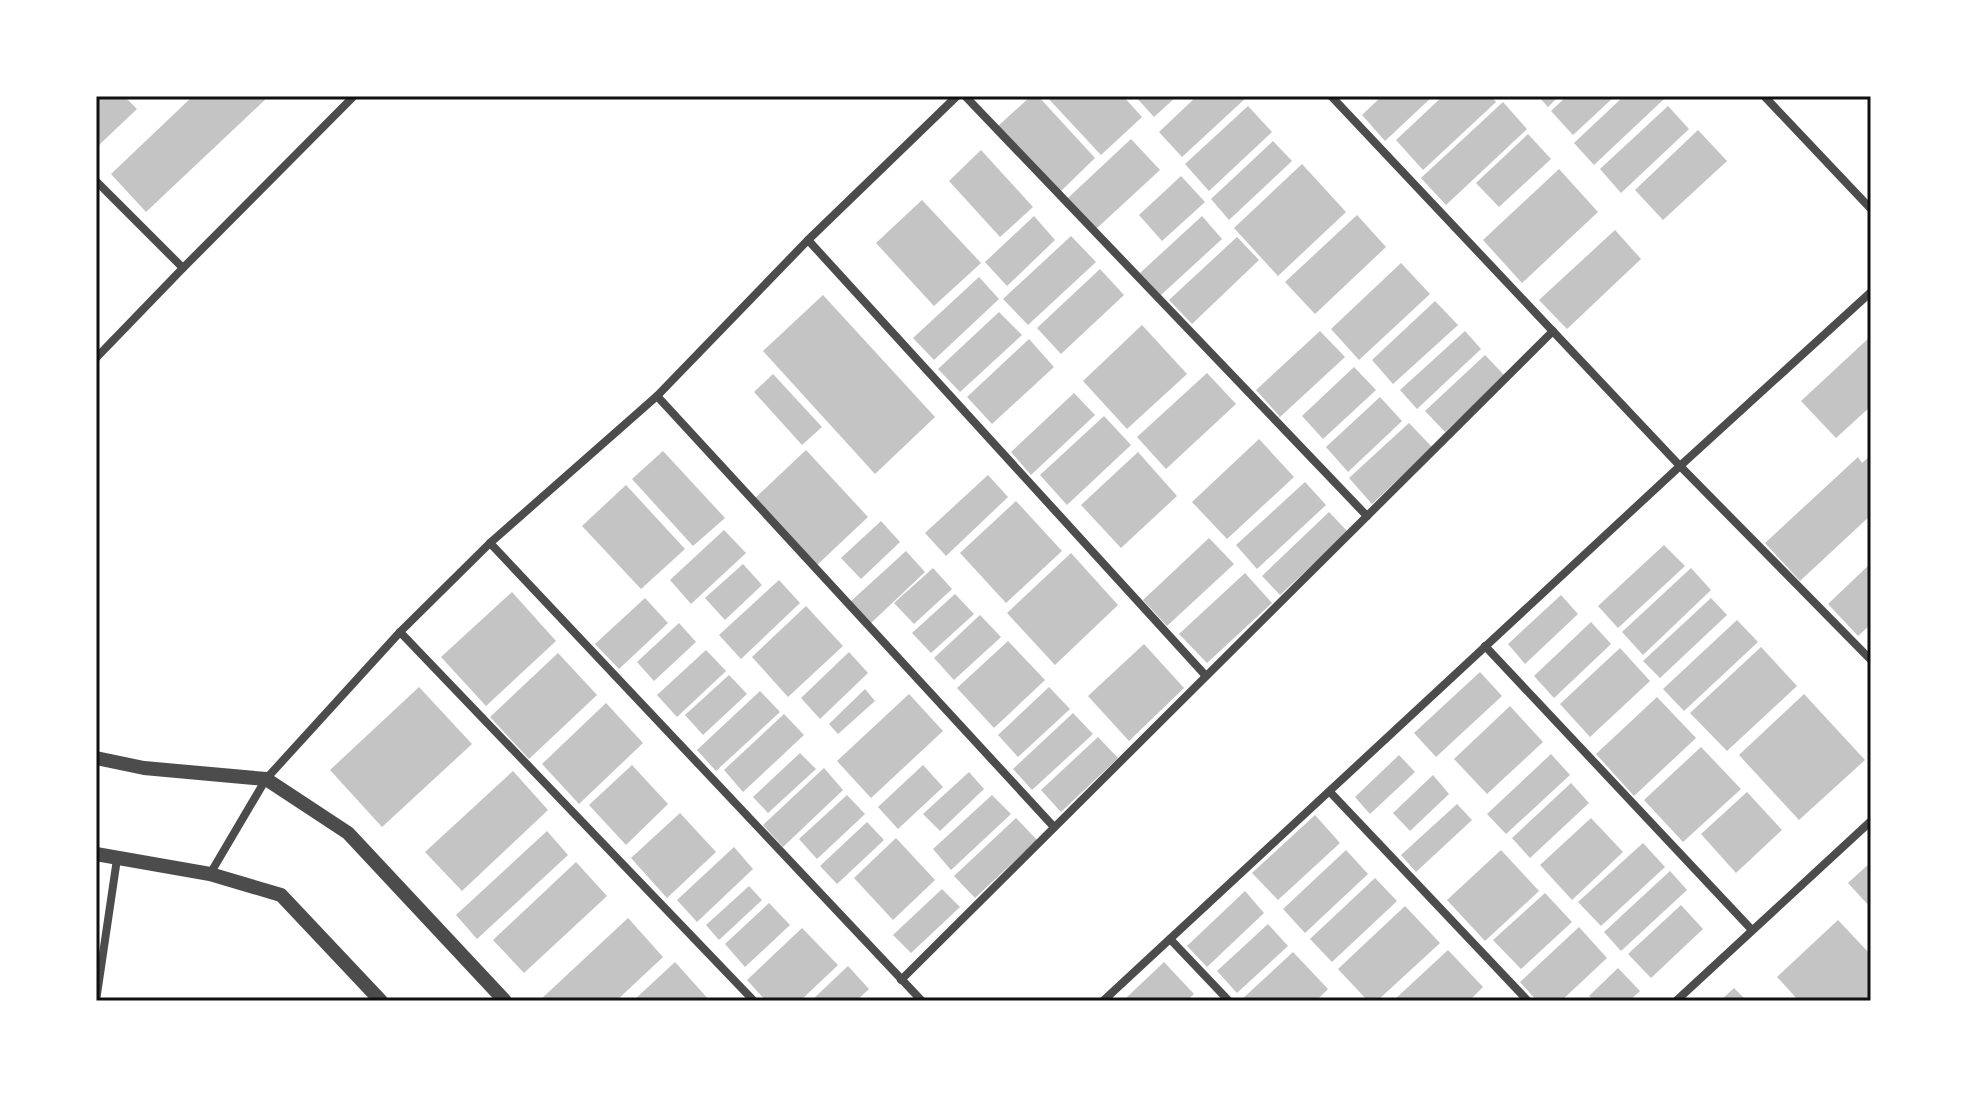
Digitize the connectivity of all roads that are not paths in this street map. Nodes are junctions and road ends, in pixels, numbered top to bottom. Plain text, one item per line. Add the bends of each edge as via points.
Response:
1 (354, 96) edge
2 (957, 96) edge
3 (965, 96) edge
4 (1331, 96) edge
5 (1764, 96) edge
6 (96, 181) edge
7 (1871, 209) edge
8 (808, 240) junction
9 (183, 268) junction
10 (1871, 292) edge
11 (1553, 331) junction
12 (96, 358) edge
13 (657, 396) junction
14 (1680, 466) junction
15 (1367, 516) junction
16 (490, 543) junction
17 (400, 632) junction
18 (1485, 646) junction
19 (1871, 660) edge
20 (1206, 676) junction
21 (96, 758) edge
22 (266, 779) junction
23 (1330, 792) junction
24 (1871, 821) edge
25 (1054, 827) junction
26 (96, 854) edge
27 (117, 859) junction
28 (210, 874) junction
29 (1752, 930) junction
30 (1170, 939) junction
31 (901, 980) junction
32 (96, 1001) edge
33 (381, 1001) edge
34 (505, 1001) edge
35 (754, 1001) edge
36 (922, 1001) edge
37 (1103, 1001) edge
38 (1229, 1001) edge
39 (1528, 1001) edge
40 (1676, 1001) edge

1 - 9 street
2 - 8 street
3 - 15 street
4 - 11 street
5 - 7 street
6 - 9 street
8 - 13 street
8 - 20 street
9 - 12 street
10 - 14 street
11 - 14 street
11 - 15 street
13 - 16 street
13 - 25 street
14 - 18 street
14 - 19 street
15 - 20 street
16 - 17 street
16 - 31 street
17 - 22 street
17 - 35 street
18 - 23 street
18 - 29 street
20 - 25 street
21 - 22 street via 144,768
22 - 28 street
22 - 34 street via 348,833
23 - 30 street
23 - 39 street
24 - 29 street
25 - 31 street
26 - 27 street
27 - 28 street
27 - 32 street
28 - 33 street via 281,895
29 - 40 street
30 - 37 street
30 - 38 street
31 - 36 street

